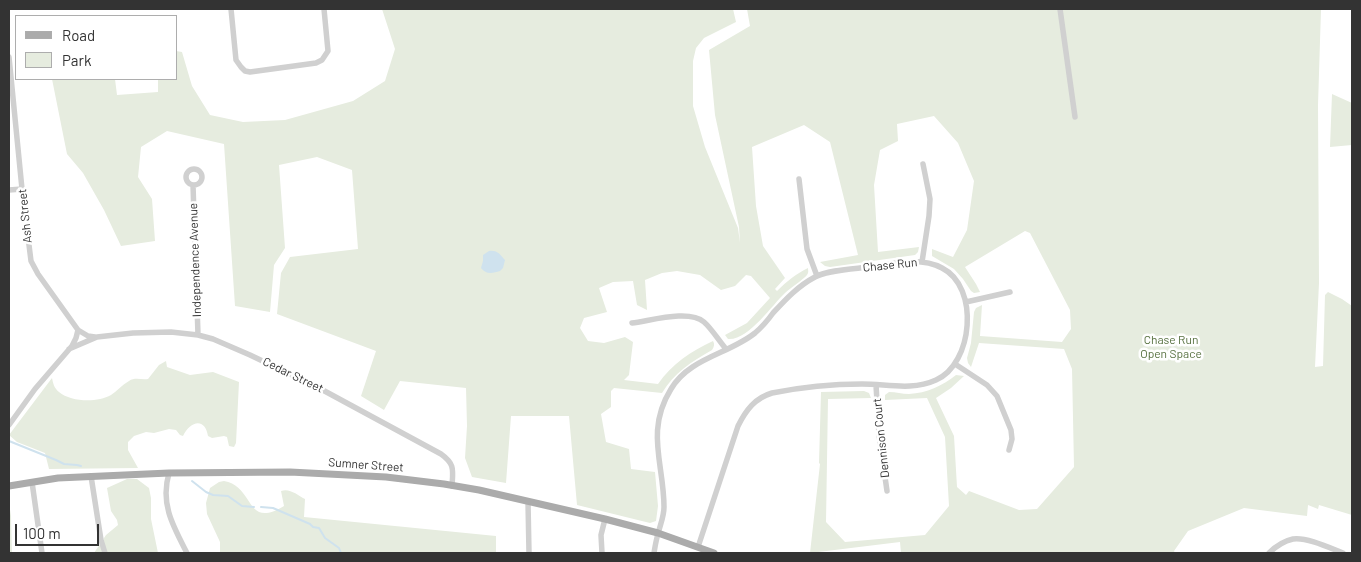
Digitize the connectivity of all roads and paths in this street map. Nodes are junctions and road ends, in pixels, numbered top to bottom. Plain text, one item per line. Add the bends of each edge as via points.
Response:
1 (231, 9) edge
2 (324, 9) edge
3 (1060, 9) edge
4 (9, 57) edge
5 (1075, 117) dead end
6 (923, 164) dead end
7 (799, 179) dead end
8 (193, 185) dead end
9 (22, 189) junction
10 (9, 190) edge
11 (922, 262) junction
12 (817, 276) junction
13 (1010, 292) dead end
14 (966, 302) junction
15 (632, 324) dead end
16 (78, 330) junction
17 (198, 335) junction
18 (97, 337) junction
19 (69, 349) junction
20 (726, 350) junction
21 (955, 364) junction
22 (876, 385) junction
23 (9, 425) edge
24 (1009, 450) dead end
25 (169, 473) junction
26 (92, 476) junction
27 (32, 482) junction
28 (9, 486) edge
29 (452, 486) junction
30 (887, 491) dead end
31 (528, 502) junction
32 (605, 520) junction
33 (658, 533) junction
34 (698, 547) junction
35 (42, 553) edge
36 (104, 553) edge
37 (187, 553) edge
38 (529, 553) edge
39 (602, 553) edge
40 (654, 553) edge
41 (714, 553) edge
42 (1269, 553) edge
43 (1344, 553) edge

1 - 2 street via 236,60 250,72 322,60 328,51
3 - 5 street
4 - 9 street, Ash Street
6 - 11 street via 930,207
7 - 12 street via 807,249
8 - 17 street, Independence Avenue
9 - 10 street
9 - 16 street, Ash Street via 31,261
11 - 12 street, Chase Run
11 - 14 street, Chase Run via 938,266 952,275
12 - 20 street, Chase Run via 794,291 756,332
13 - 14 street
14 - 21 street, Chase Run via 965,338
15 - 20 street via 681,316 696,318 704,322
16 - 18 street, Cedar Street
16 - 19 street, Cedar Street
17 - 18 street, Cedar Street via 154,332
17 - 29 street, Cedar Street via 224,342 319,388 441,454 453,467
18 - 19 street, Cedar Street
19 - 23 street, Cedar Street
20 - 33 street, Chase Run via 682,375 671,388 662,408 657,442 664,510
21 - 22 street, Chase Run via 942,378 928,383
21 - 24 street via 987,385 997,396 1011,430
22 - 30 street, Dennison Court
22 - 34 street, Chase Run via 822,386 772,393 755,401 738,426
25 - 26 main road, Sumner Street
25 - 29 main road, Sumner Street via 313,472
25 - 37 street via 166,489 168,510
26 - 27 main road, Sumner Street
26 - 36 street
27 - 28 main road, Sumner Street
27 - 35 street
29 - 31 main road, Sumner Street
31 - 32 main road, Sumner Street
31 - 38 street
32 - 33 main road, Sumner Street
32 - 39 street via 601,535
33 - 34 main road, Sumner Street
33 - 40 street, Chase Run
34 - 41 main road, Sumner Street
42 - 43 street via 1292,539

